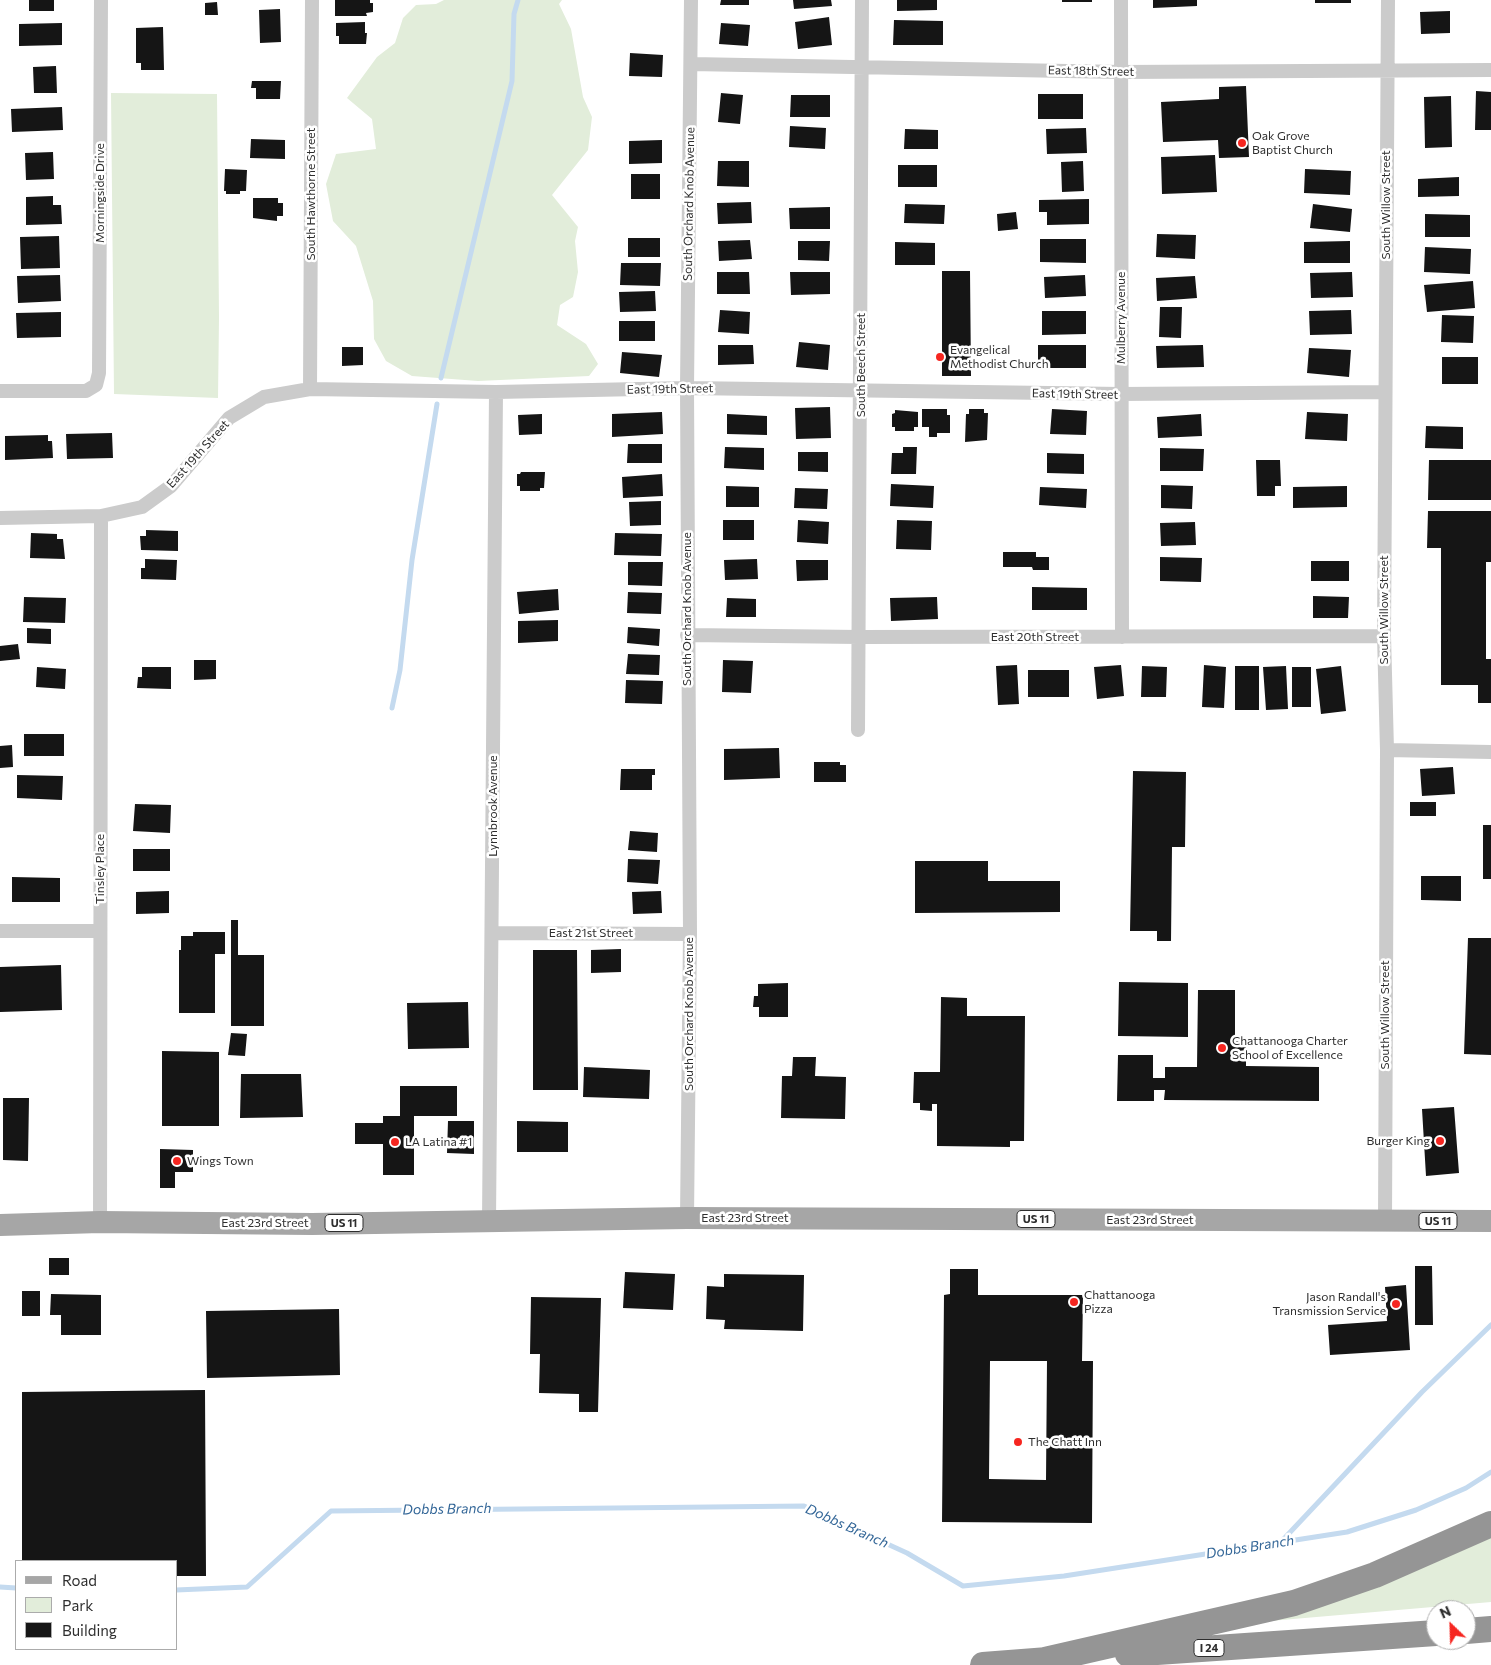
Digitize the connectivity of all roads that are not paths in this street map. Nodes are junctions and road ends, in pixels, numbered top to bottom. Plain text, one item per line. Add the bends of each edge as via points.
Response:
1 (100, 0) edge
2 (312, 0) edge
3 (691, 0) edge
4 (862, 0) edge
5 (1121, 0) edge
6 (1388, 0) edge
7 (691, 64) junction
8 (862, 66) junction
9 (1387, 69) junction
10 (1491, 70) edge
11 (1121, 72) junction
12 (687, 388) junction
13 (310, 389) junction
14 (0, 391) edge
15 (861, 391) junction
16 (496, 392) junction
17 (1385, 392) junction
18 (1121, 394) junction
19 (101, 516) junction
20 (0, 518) edge
21 (687, 635) junction
22 (1384, 636) junction
23 (1122, 637) junction
24 (859, 638) junction
25 (858, 730) dead end
26 (1387, 750) junction
27 (1491, 752) edge
28 (0, 931) edge
29 (100, 931) junction
30 (492, 933) junction
31 (690, 934) junction
32 (688, 1218) junction
33 (490, 1221) junction
34 (1385, 1221) junction
35 (1491, 1221) edge
36 (100, 1222) junction
37 (0, 1226) edge
38 (1491, 1524) edge
39 (1491, 1629) edge
40 (1476, 1630) edge
41 (1426, 1634) edge
42 (1045, 1660) junction
43 (983, 1665) edge

1 - 14 street, Morningside Drive via 99,373 96,385 86,391
2 - 13 street, South Hawthorne Street
3 - 7 street, South Orchard Knob Avenue
4 - 8 street, South Beech Street
5 - 11 street, Mulberry Avenue
6 - 9 street, South Willow Street
7 - 8 street, East 18th Street
7 - 12 street, South Orchard Knob Avenue
8 - 11 street, East 18th Street
8 - 15 street, South Beech Street
9 - 10 street, East 18th Street
9 - 11 street, East 18th Street
9 - 17 street, South Willow Street
11 - 18 street, Mulberry Avenue
12 - 15 street, East 19th Street
12 - 16 street, East 19th Street
12 - 21 street, South Orchard Knob Avenue
13 - 16 street, East 19th Street
13 - 19 street, East 19th Street via 264,397 229,418 171,486 142,507
15 - 18 street, East 19th Street
15 - 24 street, South Beech Street
16 - 30 street, Lynnbrook Avenue
17 - 18 street, East 19th Street
17 - 22 street, South Willow Street
18 - 23 street, Mulberry Avenue
19 - 20 street, East 19th Street
19 - 29 street, Tinsley Place
21 - 24 street, East 20th Street
21 - 31 street, South Orchard Knob Avenue
22 - 23 street, East 20th Street
22 - 26 street, South Willow Street
23 - 24 street, East 20th Street
24 - 25 street, South Beech Street
26 - 27 street
26 - 34 street, South Willow Street
28 - 29 street
29 - 36 street, Tinsley Place
30 - 31 street, East 21st Street
30 - 33 street, Lynnbrook Avenue
31 - 32 street, South Orchard Knob Avenue
32 - 33 main road, East 23rd Street / US 11
32 - 34 main road, East 23rd Street / US 11
33 - 36 main road, East 23rd Street / US 11 via 297,1224
34 - 35 main road, East 23rd Street / US 11
36 - 37 main road, East 23rd Street / US 11
38 - 42 highway via 1375,1575 1294,1603
39 - 40 highway
41 - 42 highway, I 24
42 - 43 highway, I 24

